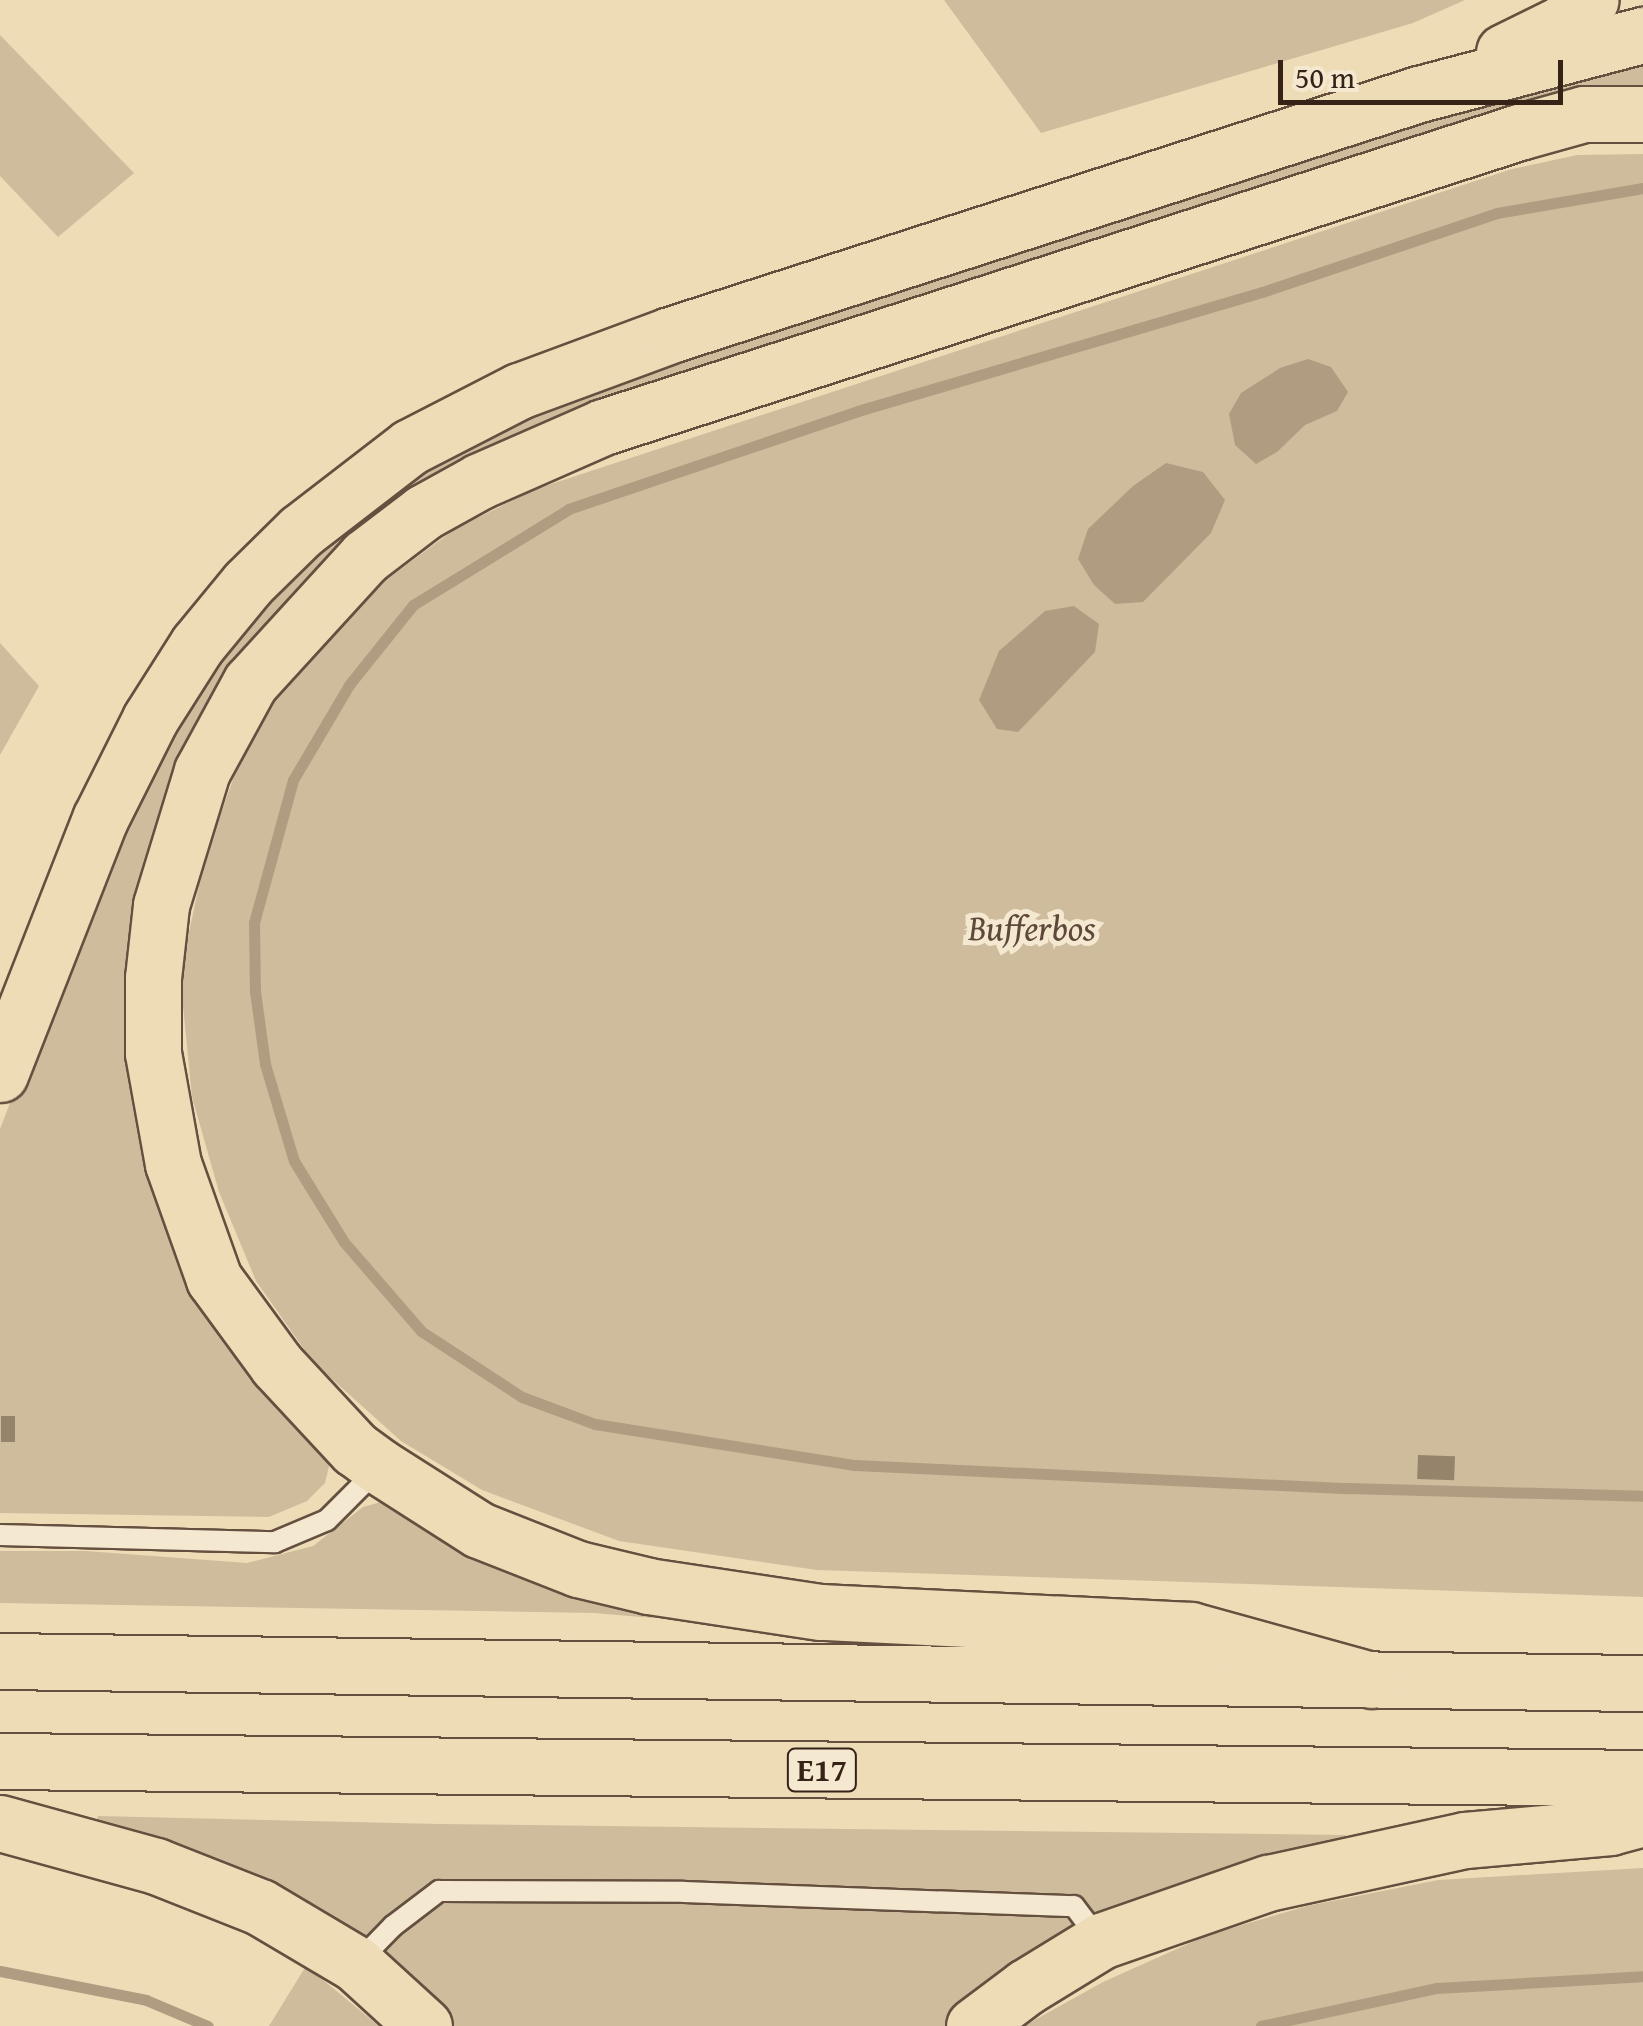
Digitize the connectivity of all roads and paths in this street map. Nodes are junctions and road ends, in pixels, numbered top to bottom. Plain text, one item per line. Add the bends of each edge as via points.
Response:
1 (1591, 0) edge
2 (1643, 35) edge
3 (1419, 94) junction
4 (1643, 114) edge
5 (0, 1074) edge
6 (380, 1467) junction
7 (0, 1535) edge
8 (0, 1661) edge
9 (1371, 1680) junction
10 (1643, 1682) edge
11 (0, 1762) edge
12 (1643, 1778) edge
13 (1643, 1818) edge
14 (0, 1823) edge
15 (1101, 1941) junction
16 (356, 1964) junction
17 (424, 2026) edge
18 (974, 2026) edge

1 - 3 highway via 1561,24
2 - 3 highway
3 - 5 highway via 670,335 518,392 410,446 301,530 197,644 100,819
4 - 6 highway via 1584,114 1519,132 603,427 424,512 328,593 250,683 202,772 161,905 152,1054 174,1164 214,1279 277,1365 354,1449
6 - 7 lane via 327,1520 275,1542
6 - 9 highway via 479,1530 578,1568 649,1586 820,1612 1191,1630
8 - 9 highway
9 - 10 highway
11 - 12 highway, E17
13 - 15 highway via 1465,1840 1268,1883
14 - 16 highway via 156,1866 260,1907
15 - 16 lane via 1074,1906 439,1891
15 - 18 highway
16 - 17 highway

